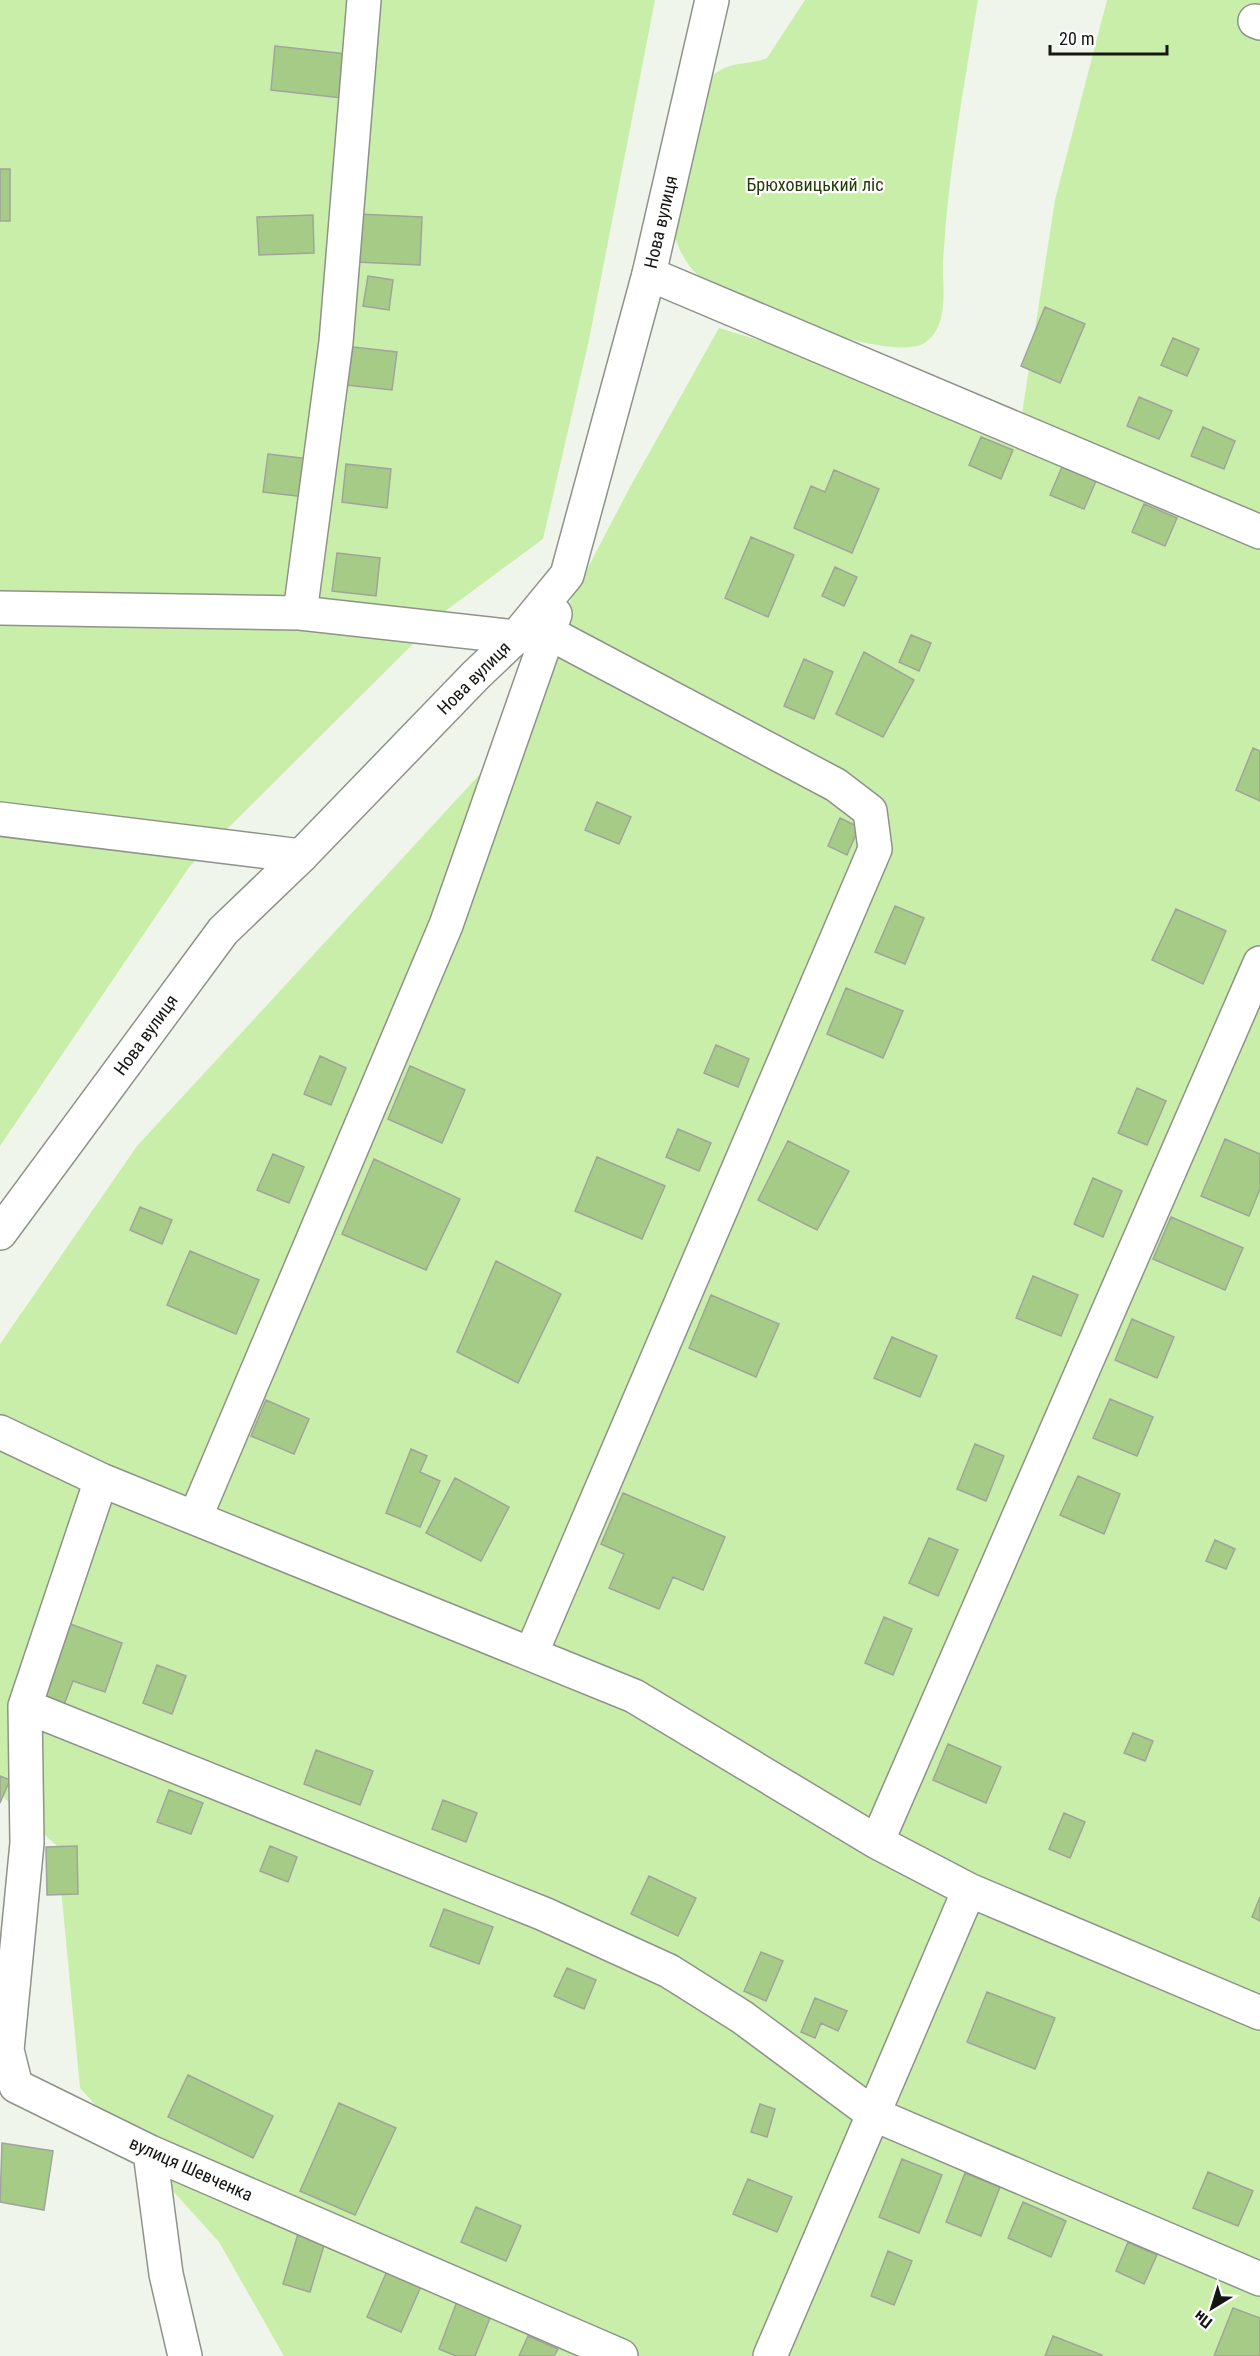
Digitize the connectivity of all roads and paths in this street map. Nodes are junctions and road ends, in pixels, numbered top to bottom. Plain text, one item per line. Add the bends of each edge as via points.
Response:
1 (364, 0) edge
2 (712, 0) edge
3 (650, 274) junction
4 (1260, 532) edge
5 (567, 574) junction
6 (0, 608) edge
7 (300, 613) junction
8 (549, 633) junction
9 (516, 637) junction
10 (0, 819) edge
11 (301, 856) junction
12 (1260, 963) edge
13 (0, 1233) edge
14 (0, 1432) edge
15 (101, 1480) junction
16 (195, 1518) junction
17 (531, 1654) junction
18 (25, 1706) junction
19 (13, 1836) edge
20 (878, 1842) junction
21 (969, 1890) junction
22 (1260, 2013) edge
23 (873, 2114) junction
24 (150, 2152) junction
25 (1260, 2278) edge
26 (185, 2356) edge
27 (621, 2356) edge
28 (770, 2356) edge

1 - 7 street via 336,342
2 - 3 street, Нова вулиця
3 - 4 street
3 - 5 street, Нова вулиця
5 - 8 street
5 - 9 street, Нова вулиця
6 - 7 street
7 - 9 street
8 - 9 street
8 - 16 street via 446,925
8 - 17 street via 836,785 870,811 874,849
9 - 11 street, Нова вулиця
10 - 11 street
11 - 13 street, Нова вулиця via 223,931
12 - 20 street
14 - 15 street
15 - 16 street
15 - 18 street, вулиця Шевченка
16 - 17 street
17 - 20 street via 634,1696
18 - 19 street, вулиця Шевченка
18 - 23 street via 544,1914 669,1971 742,2017
19 - 24 street, вулиця Шевченка via 7,2050 16,2086
20 - 21 street
21 - 22 street
21 - 23 street
23 - 25 street
23 - 28 street
24 - 26 street via 166,2274
24 - 27 street, вулиця Шевченка

